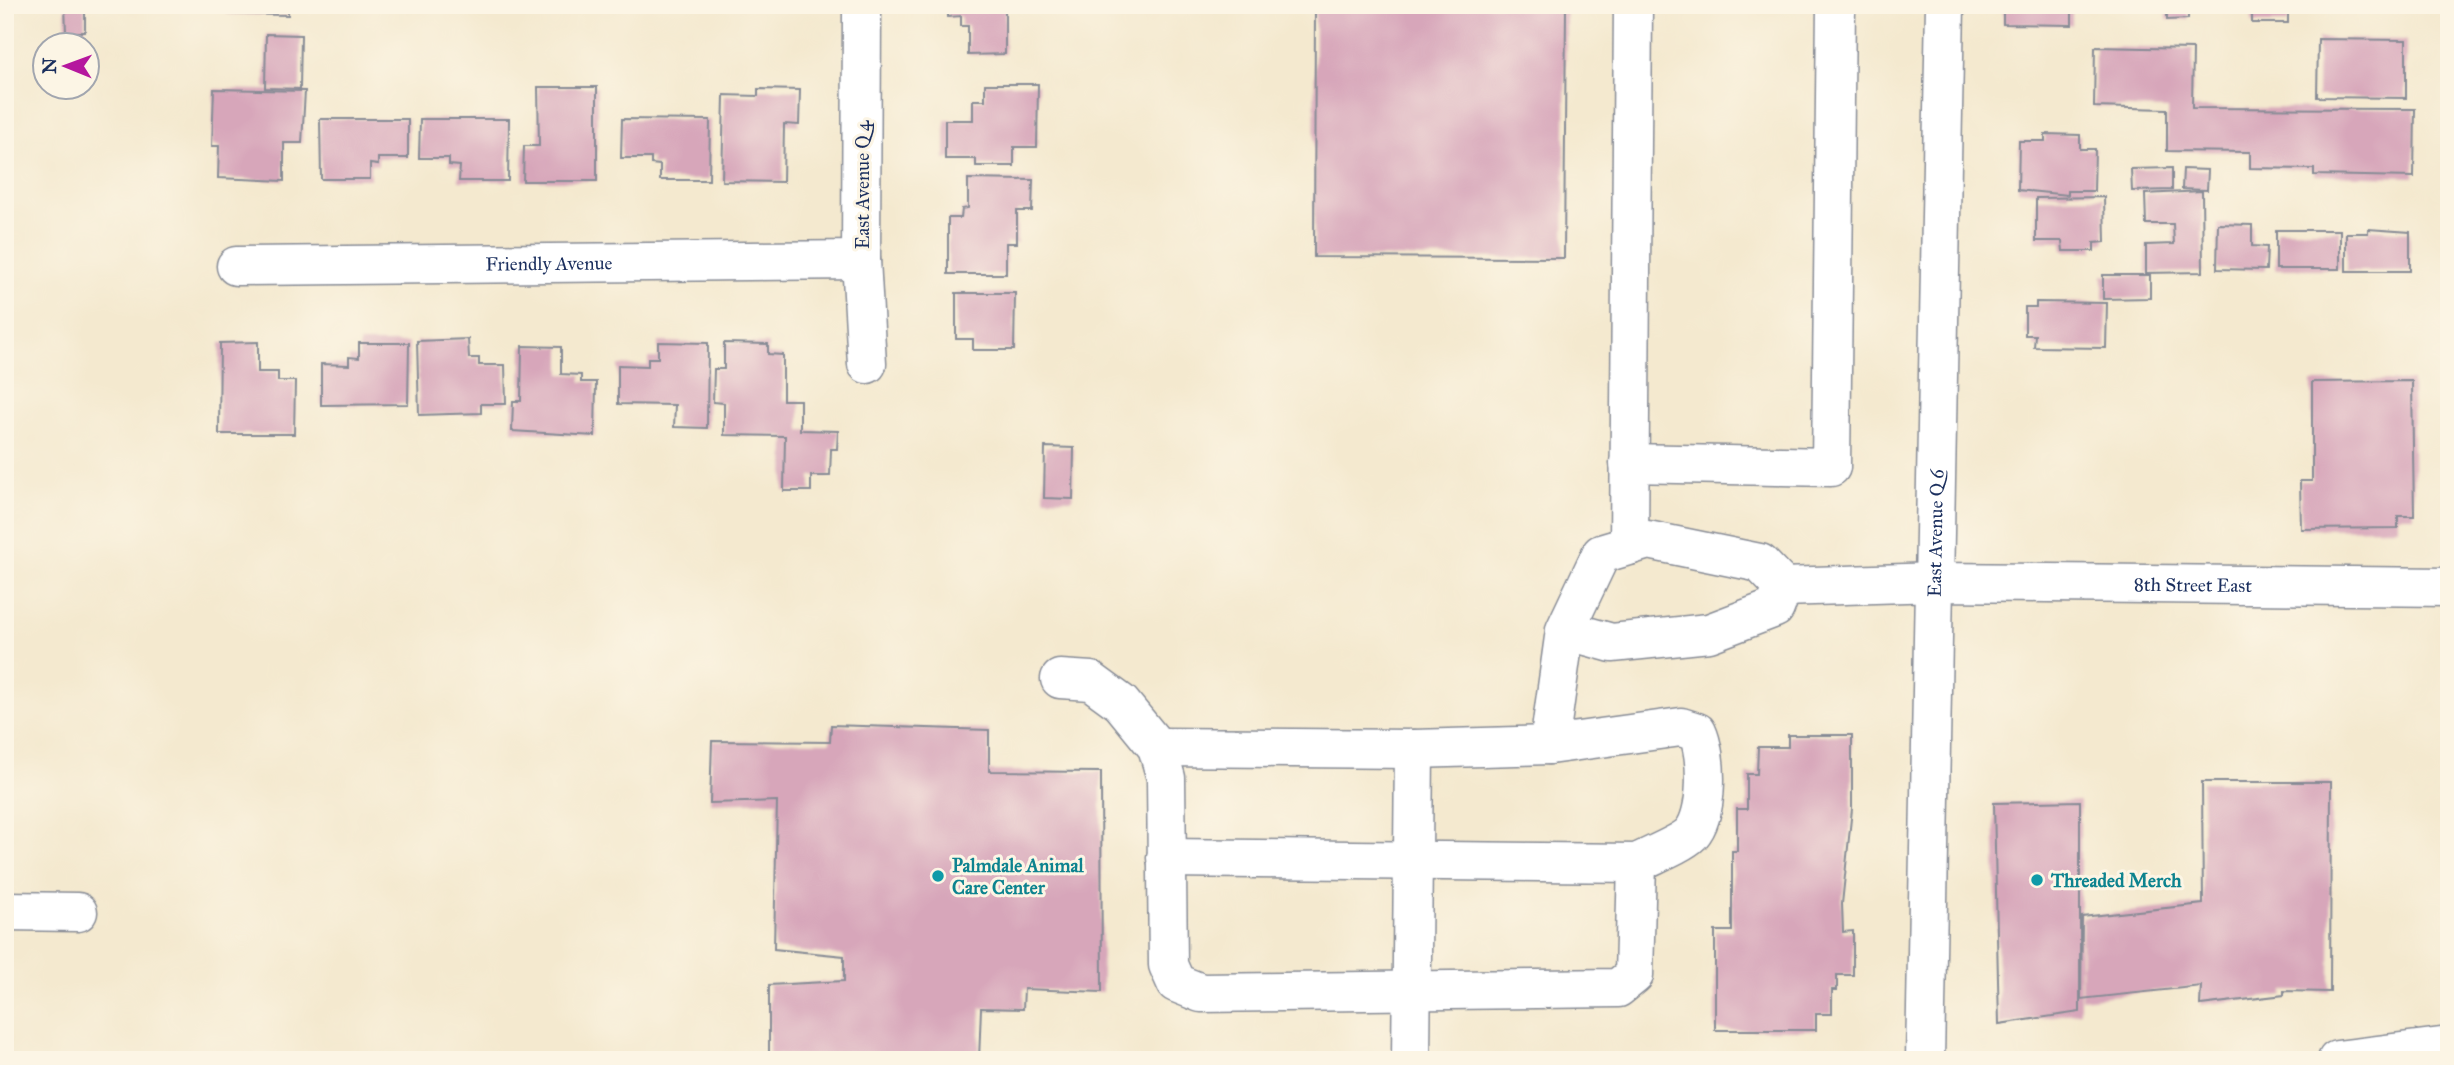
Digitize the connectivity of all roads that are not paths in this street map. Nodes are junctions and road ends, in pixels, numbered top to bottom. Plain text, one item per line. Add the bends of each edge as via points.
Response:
1 (862, 5) edge
2 (1633, 5) edge
3 (1836, 5) edge
4 (1945, 5) edge
5 (861, 260) junction
6 (236, 266) dead end
7 (867, 364) dead end
8 (1629, 463) junction
9 (1629, 546) junction
10 (1936, 582) junction
11 (1783, 587) junction
12 (2449, 587) edge
13 (1565, 630) junction
14 (1060, 678) dead end
15 (1549, 745) junction
16 (1157, 747) junction
17 (1414, 749) junction
18 (1167, 858) junction
19 (1412, 860) junction
20 (1637, 863) junction
21 (5, 911) edge
22 (78, 912) dead end
23 (1411, 992) junction
24 (2449, 1046) edge
25 (1411, 1060) edge
26 (1925, 1060) edge
27 (2337, 1060) edge

1 - 5 street, East Avenue Q 4
2 - 8 street
3 - 8 street via 1831,467
4 - 10 street, East Avenue Q 6
5 - 6 street, Friendly Avenue
5 - 7 street, East Avenue Q 4
8 - 9 street
9 - 11 street via 1647,540 1760,564
9 - 13 street via 1601,554
10 - 11 street, 8th Street East
10 - 12 street, 8th Street East
10 - 26 street, East Avenue Q 6
11 - 13 street via 1775,608 1710,633 1612,643
13 - 15 street
14 - 16 street via 1091,681 1121,703
15 - 17 street
15 - 20 street via 1681,727 1698,732 1704,747 1703,803 1691,834
16 - 17 street
16 - 18 street via 1166,778
17 - 19 street
18 - 19 street
18 - 23 street via 1168,965 1176,983 1201,993
19 - 20 street
19 - 23 street
20 - 23 street via 1634,975 1618,988
21 - 22 street
23 - 25 street
24 - 27 street

